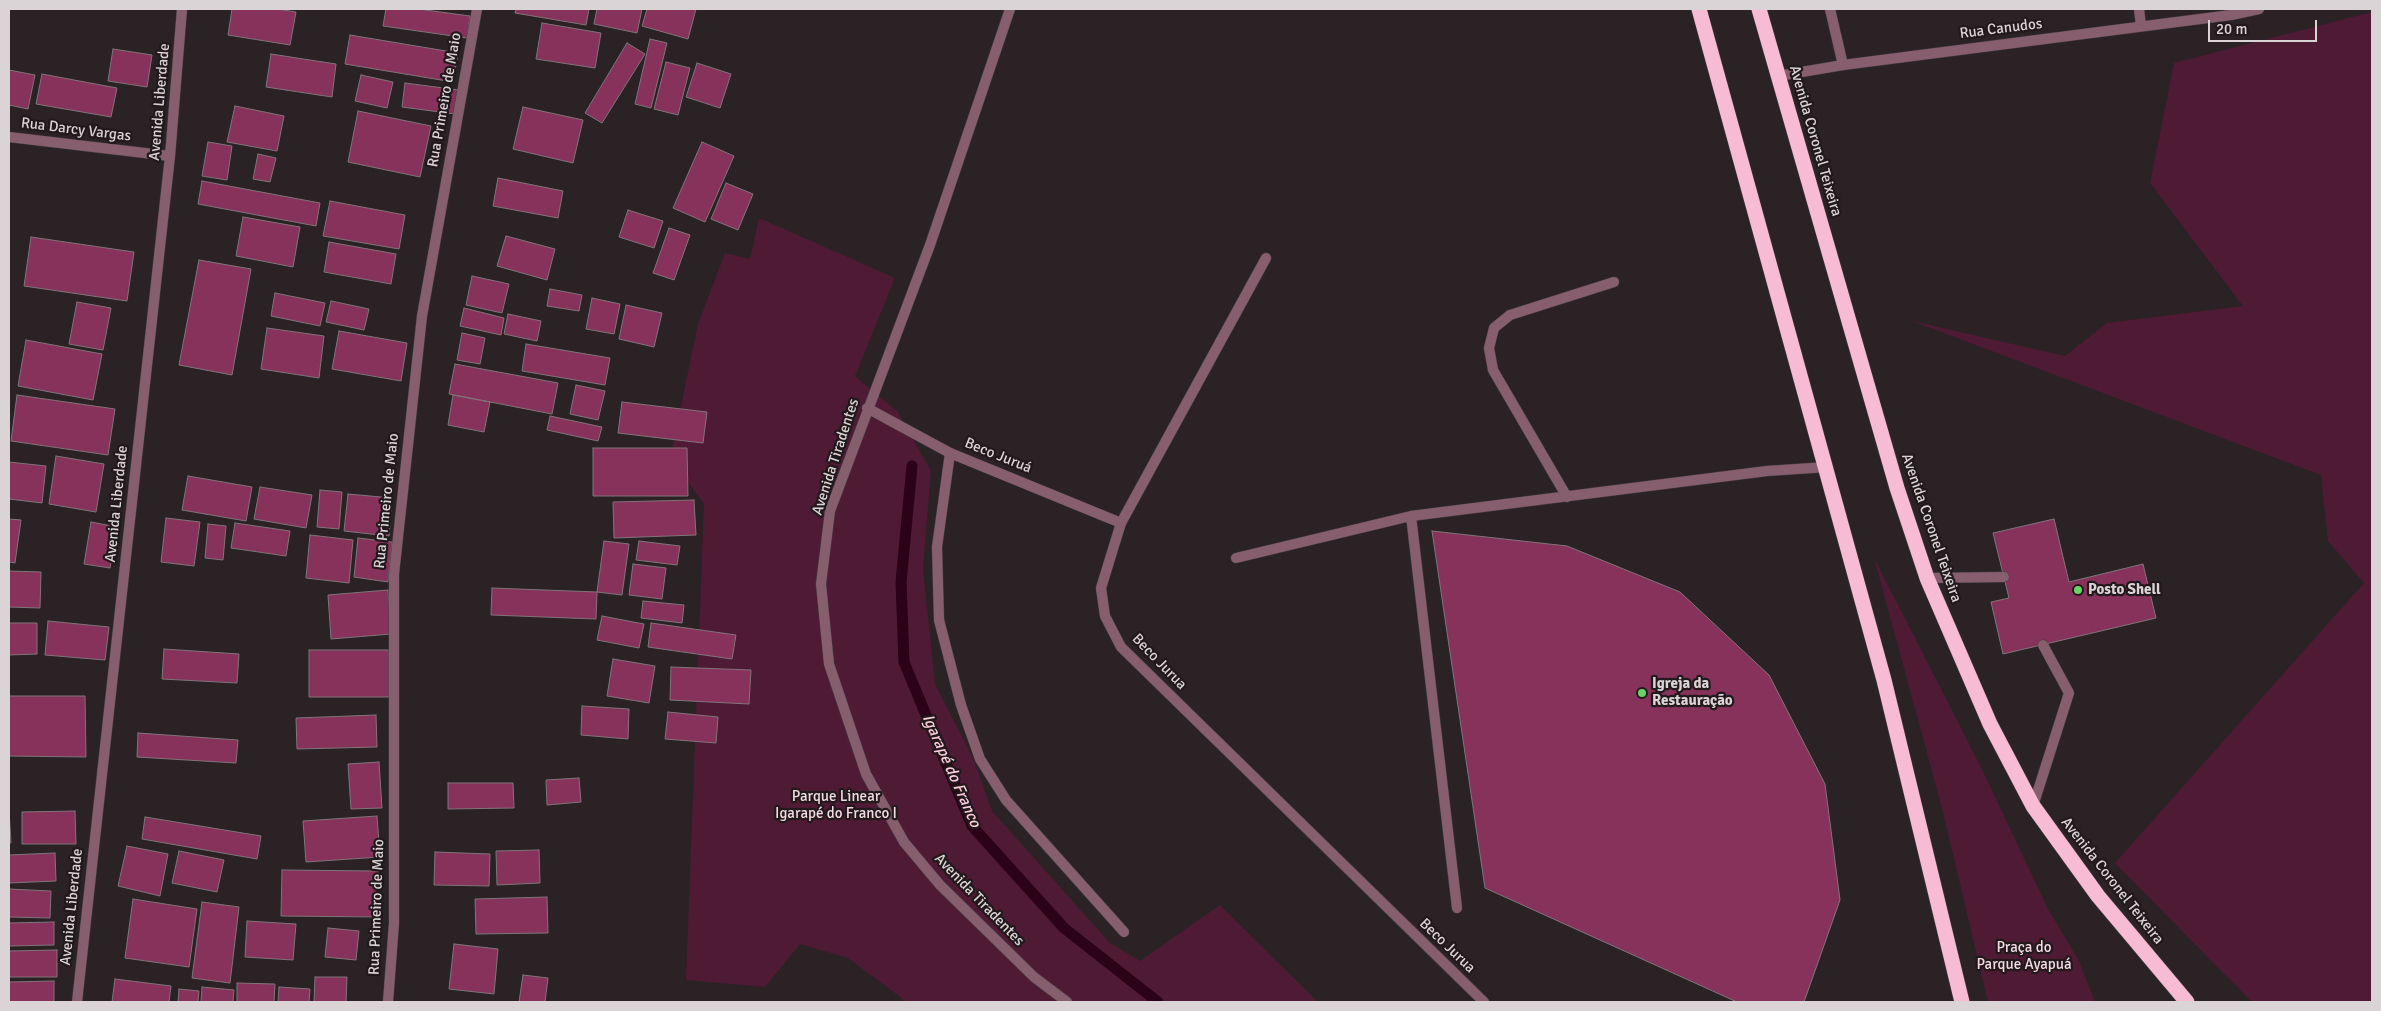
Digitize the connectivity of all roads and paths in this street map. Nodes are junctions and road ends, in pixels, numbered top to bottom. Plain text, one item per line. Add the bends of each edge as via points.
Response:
1 (182, 9) edge
2 (477, 9) edge
3 (1010, 9) edge
4 (1699, 9) edge
5 (1759, 9) edge
6 (1830, 9) edge
7 (2139, 9) edge
8 (2259, 9) edge
9 (2141, 26) junction
10 (1843, 65) junction
11 (1778, 76) junction
12 (9, 137) edge
13 (170, 156) junction
14 (1266, 258) dead end
15 (1614, 282) dead end
16 (867, 408) junction
17 (950, 453) junction
18 (1827, 467) junction
19 (1567, 497) junction
20 (1411, 516) junction
21 (1121, 523) junction
22 (1236, 558) dead end
23 (2004, 577) dead end
24 (1927, 578) junction
25 (2043, 645) dead end
26 (2033, 806) junction
27 (1457, 908) dead end
28 (1124, 932) dead end
29 (76, 1002) edge
30 (388, 1002) edge
31 (1067, 1002) edge
32 (1484, 1002) edge
33 (1962, 1002) edge
34 (2187, 1002) edge

1 - 13 street, Avenida Liberdade
2 - 30 street, Rua Primeiro de Maio via 422,316 394,574 394,923
3 - 16 street, Avenida Tiradentes via 930,245
4 - 18 highway
5 - 11 highway, Avenida Coronel Teixeira
6 - 10 street
7 - 9 street
8 - 9 street, Rua Canudos
9 - 10 street, Rua Canudos
10 - 11 street, Rua Canudos
11 - 24 highway, Avenida Coronel Teixeira via 1876,422
12 - 13 street, Rua Darcy Vargas
13 - 29 street, Avenida Liberdade
14 - 21 street, Beco Jurua
15 - 19 street via 1510,315 1494,328 1489,348 1493,370
16 - 17 street, Beco Juruá
16 - 31 street, Avenida Tiradentes via 830,511 821,584 830,664 866,774 904,842 940,885 1034,977
17 - 21 street, Beco Juruá
17 - 28 street via 937,547 939,620 980,759 1006,800
18 - 19 street via 1767,471
18 - 33 highway via 1884,680
19 - 20 street
20 - 22 street
20 - 27 street
21 - 32 street, Beco Jurua via 1101,588 1106,616 1121,647
23 - 24 street
24 - 26 highway, Avenida Coronel Teixeira via 1990,724
25 - 26 street via 2069,693
26 - 34 highway, Avenida Coronel Teixeira via 2098,896

